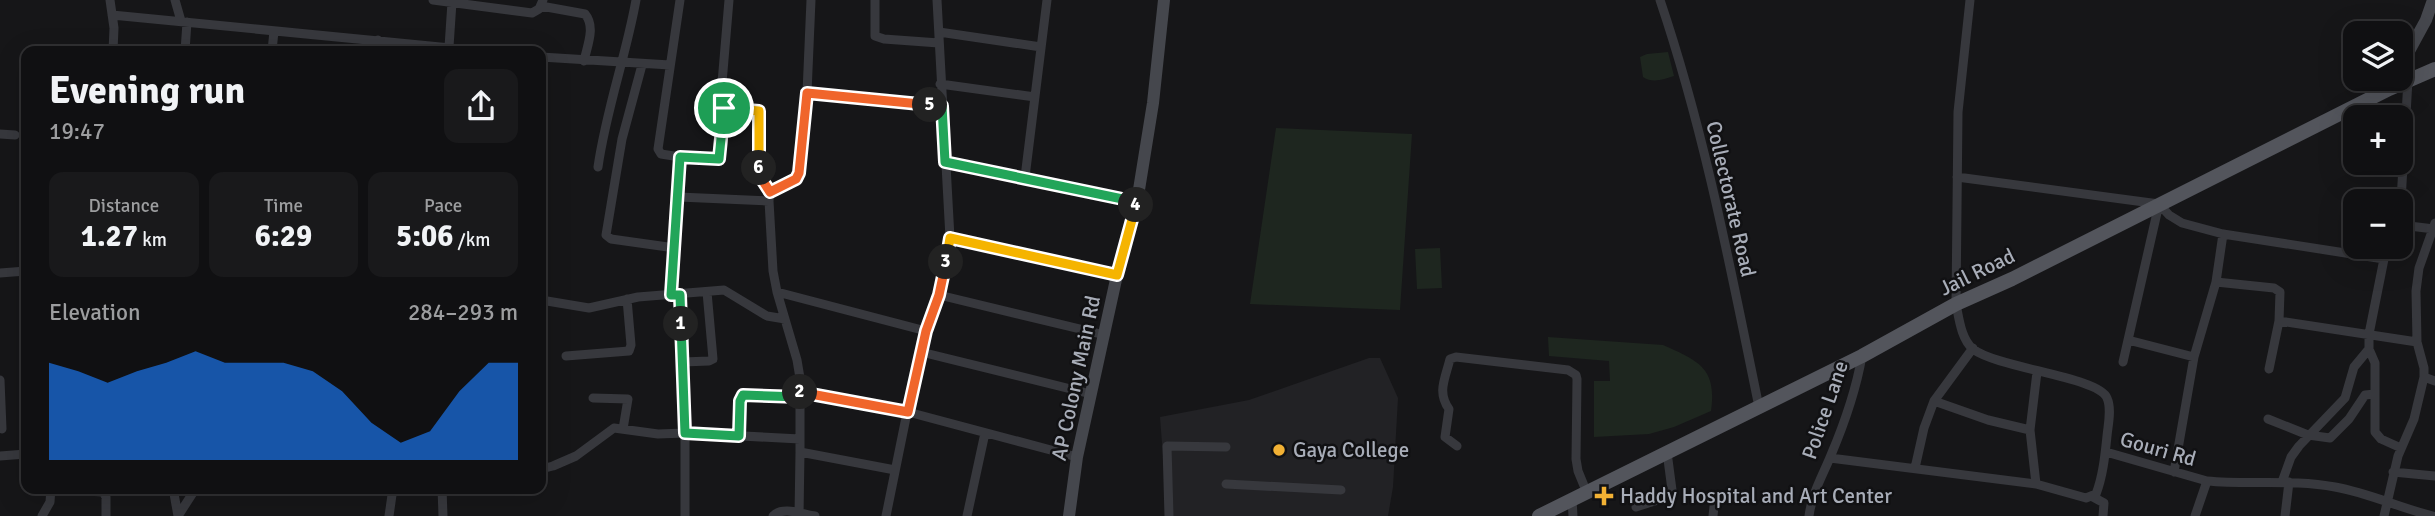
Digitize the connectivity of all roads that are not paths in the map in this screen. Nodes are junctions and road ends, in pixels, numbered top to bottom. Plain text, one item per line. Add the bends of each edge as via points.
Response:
1 (110, 0) edge
2 (175, 0) edge
3 (433, 0) edge
4 (636, 0) edge
5 (680, 0) edge
6 (729, 0) edge
7 (811, 0) edge
8 (875, 0) edge
9 (936, 0) edge
10 (1047, 0) edge
11 (1164, 0) edge
12 (1660, 0) edge
13 (1970, 0) edge
14 (2433, 0) edge
15 (452, 2) junction
16 (542, 3) edge
17 (493, 4) edge
18 (112, 15) junction
19 (184, 21) junction
20 (274, 31) junction
21 (939, 32) junction
22 (377, 40) junction
23 (939, 43) junction
24 (2413, 44) edge
25 (113, 46) edge
26 (185, 46) edge
27 (272, 46) edge
28 (376, 46) edge
29 (439, 46) edge
30 (449, 46) edge
31 (1041, 47) junction
32 (546, 57) edge
33 (584, 61) junction
34 (623, 63) junction
35 (642, 65) junction
36 (670, 65) junction
37 (2435, 69) edge
38 (2413, 77) edge
39 (940, 84) junction
40 (2381, 91) edge
41 (2397, 91) edge
42 (807, 93) junction
43 (1035, 97) junction
44 (942, 106) junction
45 (724, 108) junction
46 (0, 134) edge
47 (15, 135) dead end
48 (680, 157) junction
49 (945, 162) junction
50 (598, 167) dead end
51 (1025, 177) junction
52 (1957, 177) junction
53 (2401, 189) edge
54 (769, 196) junction
55 (679, 197) junction
56 (1137, 202) junction
57 (2159, 204) junction
58 (2413, 225) edge
59 (2434, 226) edge
60 (2224, 234) junction
61 (950, 238) junction
62 (2432, 245) edge
63 (675, 248) junction
64 (2343, 253) edge
65 (2384, 259) edge
66 (21, 272) edge
67 (0, 274) edge
68 (1117, 275) junction
69 (2216, 282) junction
70 (708, 292) junction
71 (777, 292) junction
72 (676, 295) junction
73 (939, 295) junction
74 (627, 299) junction
75 (546, 301) edge
76 (1956, 304) junction
77 (785, 319) junction
78 (2279, 321) junction
79 (926, 331) junction
80 (2369, 334) junction
81 (1105, 335) junction
82 (2128, 340) junction
83 (2417, 342) junction
84 (1973, 348) junction
85 (2369, 349) junction
86 (921, 352) junction
87 (566, 356) dead end
88 (1862, 356) junction
89 (2194, 357) junction
90 (683, 362) junction
91 (2123, 362) dead end
92 (2269, 369) dead end
93 (2037, 372) junction
94 (2424, 377) junction
95 (0, 380) edge
96 (2435, 381) edge
97 (800, 394) junction
98 (1091, 394) junction
99 (2375, 394) junction
100 (593, 398) dead end
101 (1934, 401) junction
102 (1759, 407) junction
103 (908, 412) junction
104 (2268, 419) dead end
105 (2, 429) dead end
106 (623, 429) junction
107 (2031, 429) junction
108 (685, 433) junction
109 (985, 433) junction
110 (2308, 435) junction
111 (739, 436) junction
112 (800, 439) junction
113 (1457, 446) dead end
114 (1226, 447) dead end
115 (2401, 448) junction
116 (800, 452) junction
117 (1667, 452) junction
118 (2106, 452) junction
119 (21, 454) edge
120 (0, 456) edge
121 (1077, 457) junction
122 (1830, 458) junction
123 (546, 468) edge
124 (1915, 468) junction
125 (895, 470) junction
126 (2174, 472) junction
127 (2393, 472) junction
128 (2435, 476) edge
129 (2207, 481) junction
130 (2286, 482) junction
131 (1227, 484) dead end
132 (2036, 484) junction
133 (1341, 490) dead end
134 (1587, 493) junction
135 (51, 494) edge
136 (105, 494) edge
137 (174, 494) edge
138 (192, 494) edge
139 (392, 494) edge
140 (442, 494) edge
141 (1715, 496) dead end
142 (2093, 496) junction
143 (1572, 499) junction
144 (2388, 500) junction
145 (1636, 507) dead end
146 (799, 515) edge
147 (42, 516) edge
148 (106, 516) edge
149 (178, 516) edge
150 (389, 516) edge
151 (443, 516) edge
152 (685, 516) edge
153 (772, 516) edge
154 (815, 516) edge
155 (886, 516) edge
156 (967, 516) edge
157 (1069, 516) edge
158 (1168, 516) edge
159 (1539, 516) edge
160 (1573, 516) edge
161 (1713, 516) edge
162 (1809, 516) edge
163 (2103, 516) edge
164 (2195, 516) edge
165 (2285, 516) edge
166 (2384, 516) edge
167 (2433, 516) edge

1 - 18 street
2 - 19 street
3 - 15 street
4 - 34 street
5 - 36 street
6 - 45 street
7 - 42 street
8 - 23 street via 876,36
9 - 21 street
10 - 31 street
11 - 56 street, AP Colony Main Rd
12 - 102 street, Collectorate Road via 1718,209
13 - 52 street via 1958,113
14 - 24 street
15 - 17 street
15 - 30 street
16 - 17 street via 532,13
16 - 33 street via 589,18 592,24
18 - 19 street
18 - 25 street
19 - 20 street
19 - 26 street
20 - 22 street
20 - 27 street
21 - 23 street
21 - 31 street
22 - 28 street
22 - 29 street
23 - 39 street
31 - 43 street
32 - 33 street
33 - 34 street
34 - 35 street
34 - 50 street
35 - 36 street
35 - 63 street via 622,139 606,234 611,239
36 - 48 street via 658,149 661,154
37 - 38 main road, Jail Road
39 - 43 street
39 - 44 street
40 - 57 main road, Jail Road
41 - 53 street
42 - 44 street
42 - 54 street via 799,173
43 - 51 street
44 - 49 street
45 - 48 street via 719,159
45 - 54 street via 759,111 759,170
46 - 47 street
48 - 55 street
49 - 51 street
49 - 61 street
51 - 56 street
52 - 57 street
52 - 76 street
54 - 55 street
54 - 71 street
55 - 63 street
56 - 68 street, AP Colony Main Rd
57 - 60 street via 2182,223
57 - 76 main road, Jail Road
57 - 82 street
58 - 59 street
59 - 62 street
60 - 64 street
60 - 69 street
61 - 68 street
61 - 73 street
62 - 83 street via 2419,268
63 - 72 street
65 - 80 street
66 - 67 street
68 - 81 street, AP Colony Main Rd
69 - 78 street via 2278,289
69 - 89 street
70 - 72 street
70 - 77 street via 724,290 767,316
70 - 90 street via 713,359
71 - 77 street
71 - 79 street
72 - 74 street
72 - 90 street
73 - 79 street
73 - 81 street
74 - 75 street via 589,308
74 - 87 street via 629,351
76 - 84 street
76 - 88 main road, Jail Road
77 - 97 street via 797,360
78 - 80 street
78 - 92 street
79 - 86 street
80 - 83 street
80 - 85 street
81 - 98 street, AP Colony Main Rd
82 - 89 street
82 - 91 street
83 - 94 street
84 - 93 street
84 - 101 street
85 - 99 street via 2375,363
85 - 110 street via 2354,367 2345,398
86 - 98 street
86 - 103 street
88 - 102 main road, Jail Road
88 - 122 street, Police Lane via 1857,384
89 - 126 street
90 - 108 street
93 - 107 street
93 - 118 street via 2103,391 2109,405
94 - 96 street
94 - 115 street
95 - 105 street
97 - 103 street
97 - 111 street via 743,395
97 - 112 street
98 - 121 street, AP Colony Main Rd
99 - 110 street via 2365,396 2330,438
99 - 115 street via 2375,432
100 - 106 street via 628,399
101 - 107 street
101 - 124 street
102 - 117 main road, Jail Road
103 - 109 street
103 - 125 street
104 - 110 street
106 - 108 street
106 - 123 street via 609,431 576,456
107 - 132 street
108 - 111 street
108 - 152 street
109 - 121 street
109 - 156 street
110 - 130 street via 2291,457
111 - 112 street
112 - 116 street
113 - 134 street via 1445,437 1449,409 1442,399 1450,359 1567,370 1577,379 1576,459
114 - 158 street via 1167,446
115 - 127 street
116 - 125 street
116 - 146 street
117 - 134 main road, Jail Road
117 - 145 street via 1672,490 1664,498
118 - 126 street, Gouri Rd
118 - 142 street
119 - 120 street
121 - 157 street, AP Colony Main Rd
122 - 124 street
122 - 162 street, Police Lane via 1816,486
124 - 132 street
125 - 155 street
126 - 129 street, Gouri Rd
127 - 128 street
127 - 144 street
129 - 130 street
129 - 164 street, Gouri Rd
130 - 144 street via 2337,487
130 - 165 street
131 - 133 street
132 - 142 street
134 - 143 main road, Jail Road
135 - 147 street
136 - 148 street
137 - 149 street
138 - 149 street
139 - 150 street
140 - 151 street
141 - 161 street
142 - 163 street via 2104,503
143 - 159 main road, Jail Road
143 - 160 street
144 - 166 street
144 - 167 street
146 - 153 street via 783,511
146 - 154 street

